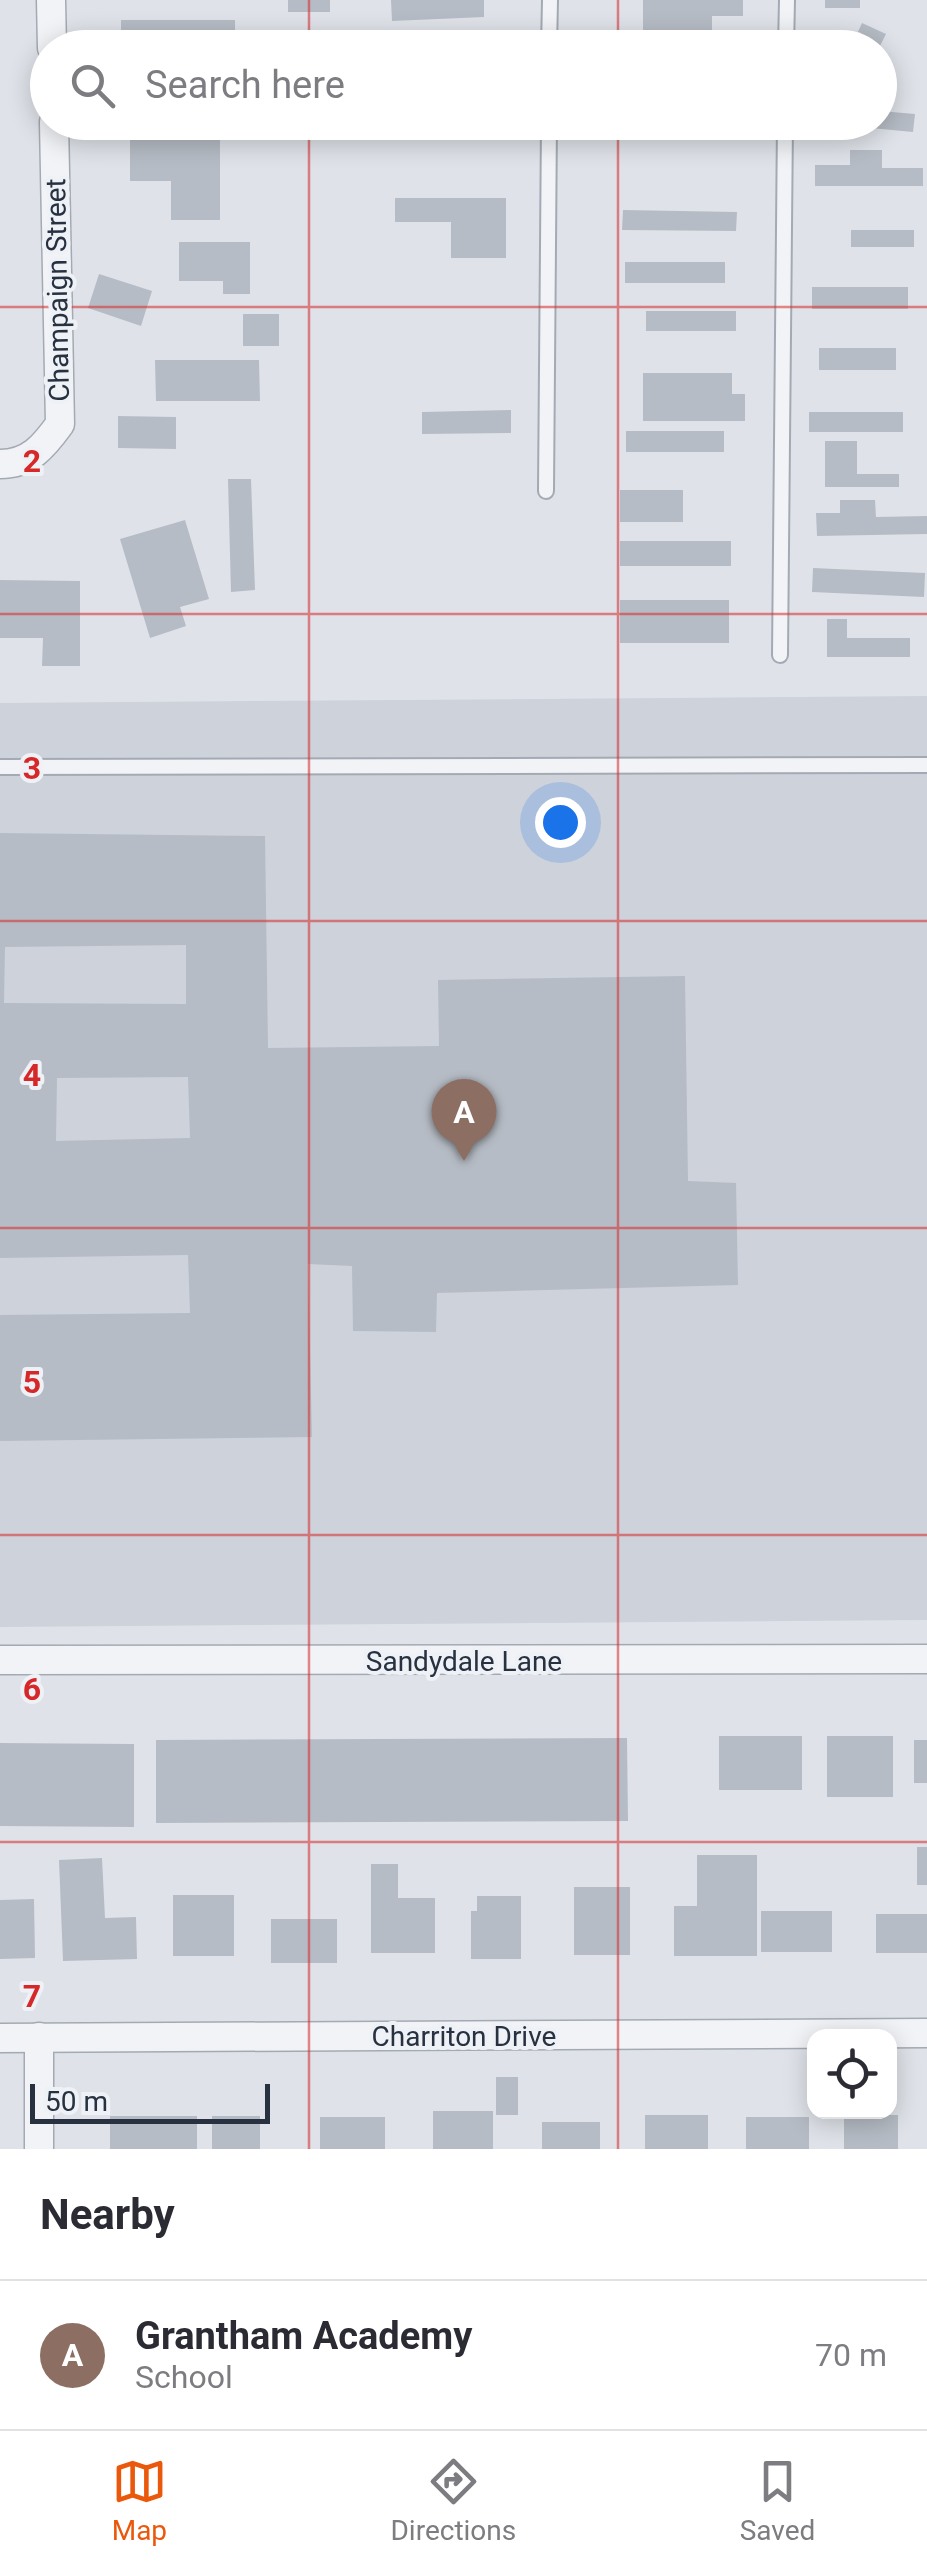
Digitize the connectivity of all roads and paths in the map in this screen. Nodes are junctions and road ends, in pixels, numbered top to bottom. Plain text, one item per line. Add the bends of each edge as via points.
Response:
1 (51, 0) edge
2 (550, 0) edge
3 (787, 0) edge
4 (52, 30) edge
5 (549, 30) edge
6 (786, 30) edge
7 (54, 140) edge
8 (548, 140) edge
9 (786, 140) edge
10 (0, 464) edge
11 (546, 492) dead end
12 (780, 655) dead end
13 (927, 765) edge
14 (0, 767) edge
15 (927, 1659) edge
16 (0, 1660) edge
17 (927, 2034) edge
18 (0, 2038) edge
19 (39, 2038) junction
20 (39, 2149) edge

1 - 4 street
2 - 5 lane
3 - 6 lane
7 - 10 street, Champaign Street via 60,424 40,451
8 - 11 lane
9 - 12 lane
13 - 14 lane
15 - 16 street, Sandydale Lane
17 - 19 street, Charriton Drive
18 - 19 street, Charriton Drive
19 - 20 street

